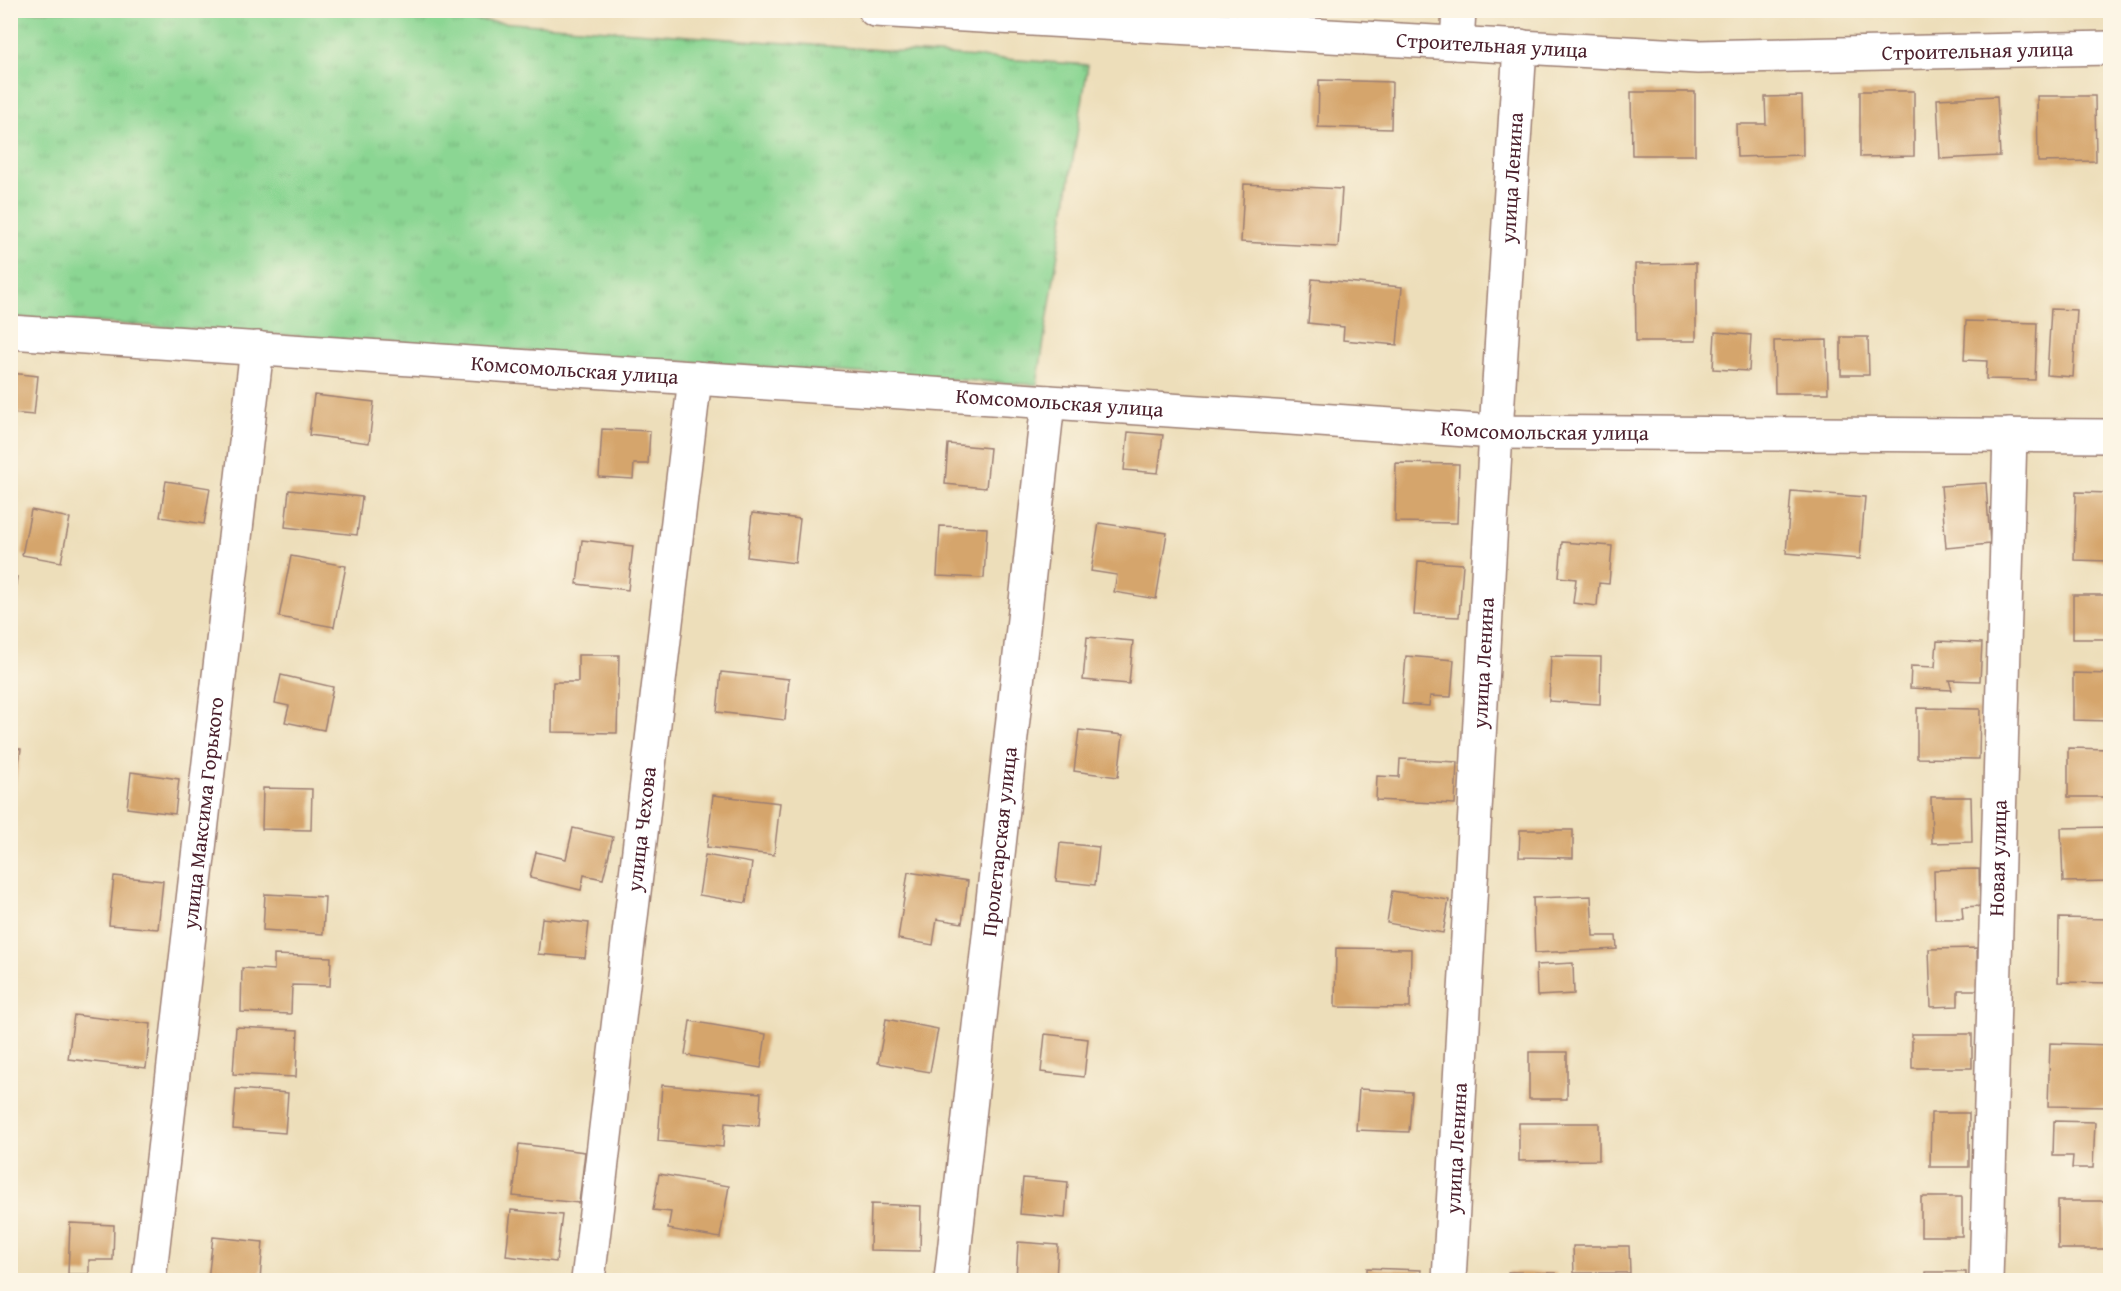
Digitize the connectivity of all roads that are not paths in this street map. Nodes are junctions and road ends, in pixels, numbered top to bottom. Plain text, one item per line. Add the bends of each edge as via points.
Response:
1 (875, 10) edge
2 (1459, 10) edge
3 (1457, 43) junction
4 (1520, 46) junction
5 (2110, 48) edge
6 (10, 332) edge
7 (257, 348) junction
8 (695, 378) junction
9 (1048, 402) junction
10 (1496, 432) junction
11 (2010, 435) junction
12 (2110, 436) edge
13 (149, 1281) edge
14 (588, 1281) edge
15 (951, 1281) edge
16 (1449, 1281) edge
17 (1986, 1281) edge

1 - 3 street, Строительная улица
2 - 3 street
3 - 4 street, Строительная улица
4 - 5 street, Строительная улица via 1698,57
4 - 10 street, улица Ленина
6 - 7 street, Комсомольская улица
7 - 8 street, Комсомольская улица
7 - 13 street, улица Максима Горького
8 - 9 street, Комсомольская улица
8 - 14 street, улица Чехова
9 - 10 street, Комсомольская улица
9 - 15 street, Пролетарская улица
10 - 11 street, Комсомольская улица
10 - 16 street, улица Ленина
11 - 12 street, Комсомольская улица
11 - 17 street, Новая улица

